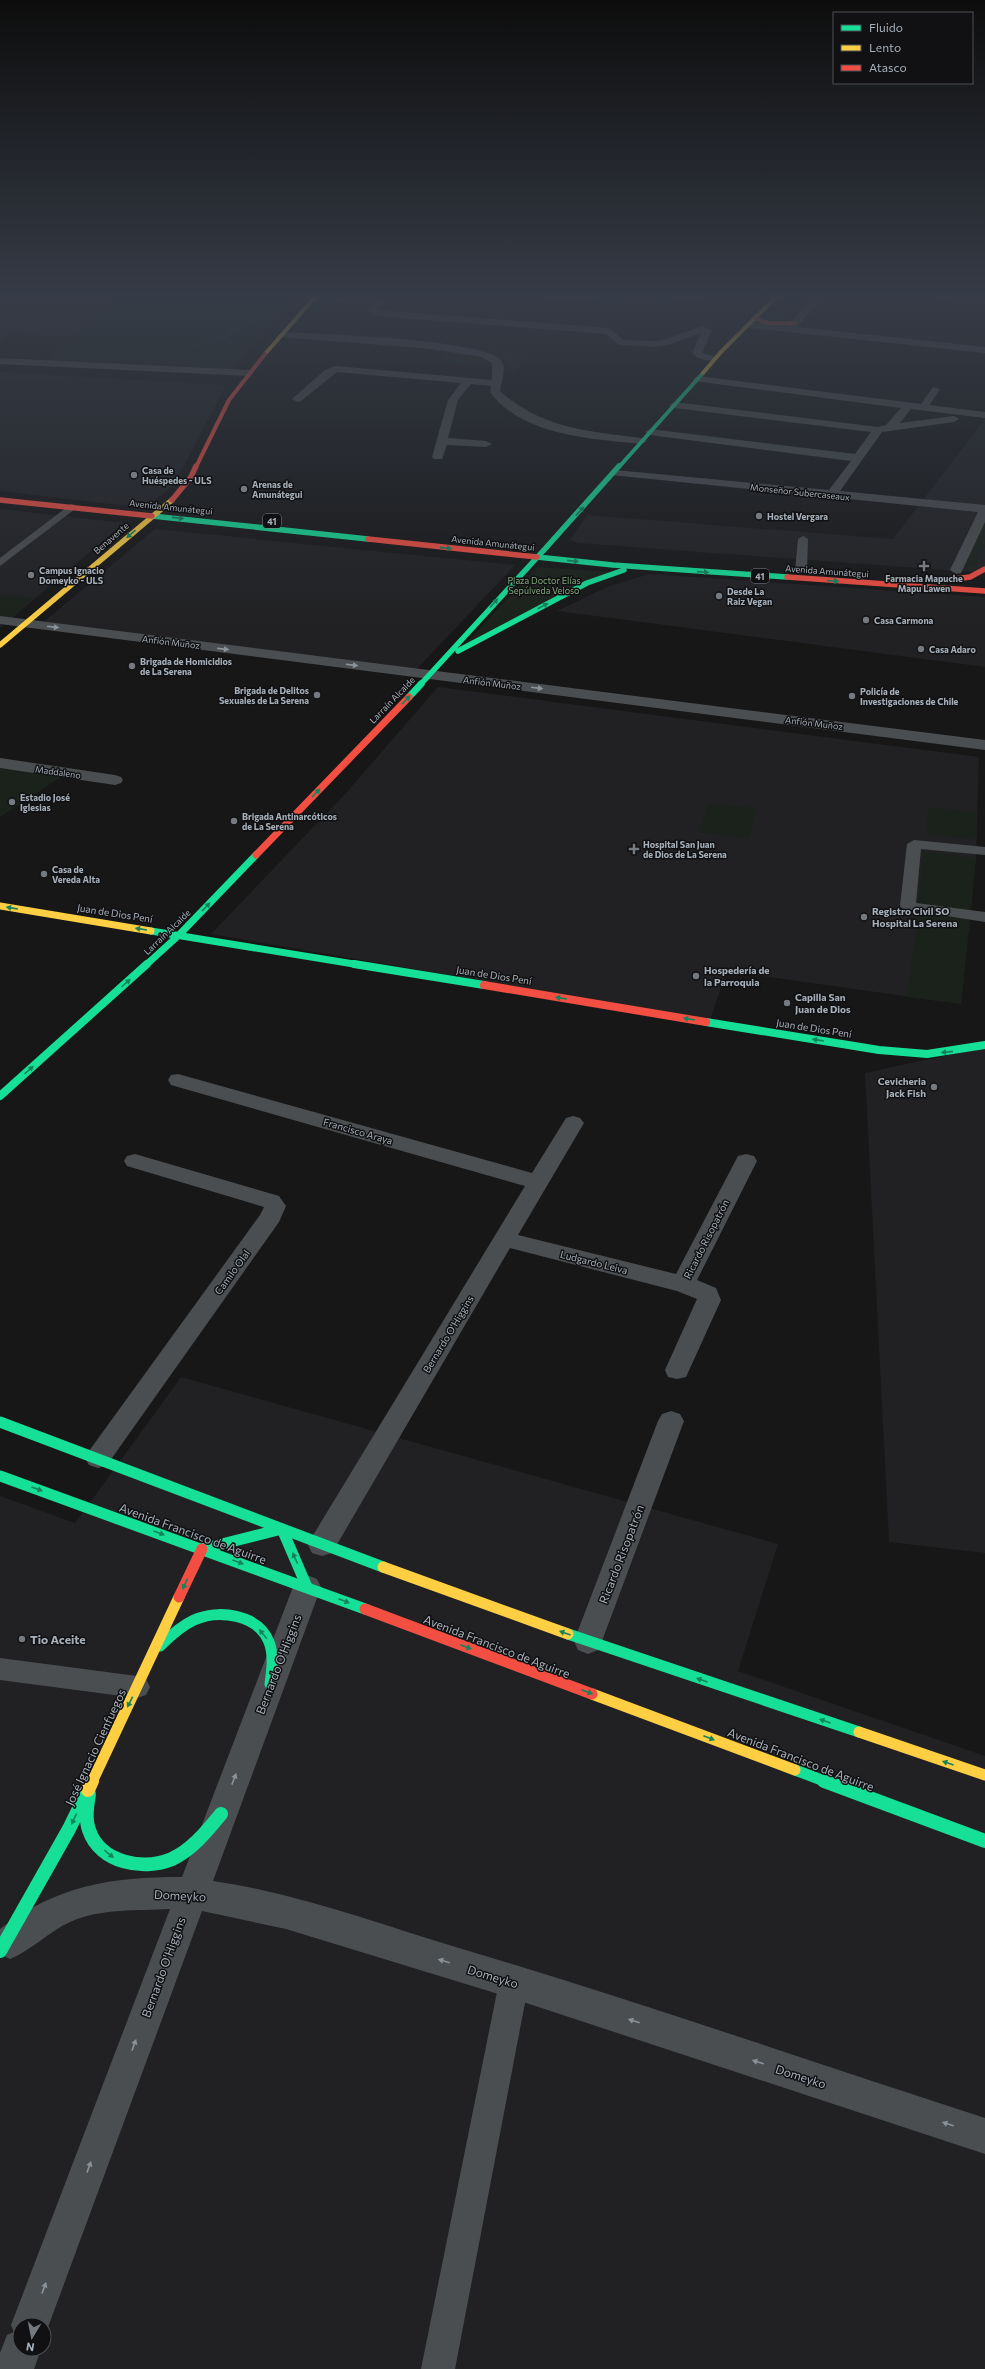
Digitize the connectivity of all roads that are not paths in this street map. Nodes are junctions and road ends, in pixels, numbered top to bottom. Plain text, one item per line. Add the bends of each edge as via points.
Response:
1 (226, 407) edge
2 (452, 407) edge
3 (512, 407) edge
4 (673, 407) edge
5 (687, 407) edge
6 (908, 407) edge
7 (921, 407) edge
8 (924, 407) joint
9 (985, 415) edge
10 (890, 427) junction
11 (878, 430) junction
12 (650, 432) junction
13 (443, 441) junction
14 (641, 441) junction
15 (486, 444) dead end
16 (438, 457) dead end
17 (857, 458) junction
18 (615, 473) junction
19 (0, 492) edge
20 (832, 495) junction
21 (0, 500) edge
22 (71, 507) junction
23 (161, 508) junction
24 (985, 509) edge
25 (153, 515) junction
26 (803, 539) dead end
27 (544, 550) junction
28 (534, 557) junction
29 (0, 563) edge
30 (634, 567) junction
31 (956, 570) dead end
32 (985, 570) edge
33 (801, 571) junction
34 (945, 580) junction
35 (985, 583) edge
36 (985, 591) edge
37 (0, 620) edge
38 (26, 624) junction
39 (0, 645) edge
40 (446, 657) junction
41 (430, 675) junction
42 (985, 745) edge
43 (0, 763) edge
44 (115, 780) dead end
45 (985, 852) edge
46 (0, 906) edge
47 (985, 917) edge
48 (179, 935) junction
49 (985, 1045) edge
50 (178, 1080) dead end
51 (0, 1096) edge
52 (573, 1123) dead end
53 (134, 1161) dead end
54 (746, 1161) dead end
55 (538, 1182) junction
56 (504, 1240) junction
57 (683, 1284) junction
58 (677, 1370) dead end
59 (671, 1421) dead end
60 (0, 1422) edge
61 (98, 1458) junction
62 (0, 1476) edge
63 (282, 1530) junction
64 (322, 1545) junction
65 (202, 1549) junction
66 (307, 1587) junction
67 (588, 1642) junction
68 (151, 1656) junction
69 (0, 1668) edge
70 (270, 1684) junction
71 (137, 1687) junction
72 (985, 1775) edge
73 (92, 1782) junction
74 (221, 1814) junction
75 (985, 1841) edge
76 (191, 1893) junction
77 (1, 1950) edge
78 (514, 1982) junction
79 (985, 2136) edge
80 (33, 2317) edge
81 (18, 2357) edge
82 (14, 2369) edge
83 (438, 2369) edge

1 - 23 main road, Benavente via 190,480 178,495
2 - 13 street
3 - 14 street via 531,418 569,430
4 - 12 main road, Larraín Alcalde
5 - 11 street
6 - 10 street
7 - 8 street
8 - 9 street
9 - 10 street
10 - 11 street
11 - 17 street
12 - 14 main road, Larraín Alcalde
12 - 17 street
13 - 15 street
13 - 16 street
14 - 18 main road, Larraín Alcalde
17 - 20 street
18 - 20 street, Monseñor Subercaseaux
27 -> 18 main road, Larraín Alcalde
19 - 23 main road, Avenida Amunátegui / 41
20 - 24 street, Monseñor Subercaseaux
21 - 22 main road, Avenida Amunátegui / 41
22 - 25 main road, Avenida Amunátegui / 41
22 - 29 lane
23 - 25 main road, Benavente
23 - 27 main road, Avenida Amunátegui / 41
24 - 31 street
25 -> 28 main road, Avenida Amunátegui / 41
25 -> 38 main road, Benavente
26 - 33 lane
27 - 28 main road, Larraín Alcalde
27 - 33 main road, Avenida Amunátegui / 41
28 -> 30 main road, Avenida Amunátegui / 41
40 -> 28 main road, Larraín Alcalde
30 -> 36 main road, Avenida Amunátegui / 41
40 -> 30 main road via 587,583
32 - 34 main road via 970,577
33 - 34 main road, Avenida Amunátegui / 41
34 - 35 main road, Avenida Amunátegui / 41
37 - 38 street, Anfión Muñoz
38 - 39 main road, Benavente
38 -> 41 street, Anfión Muñoz
40 - 41 main road, Larraín Alcalde
41 -> 42 street, Anfión Muñoz
48 -> 41 main road, Larraín Alcalde
43 - 44 street, Maddaleno
45 - 47 lane via 914,844 908,906
48 -> 46 main road, Juan de Dios Pení
49 -> 48 main road, Juan de Dios Pení via 951,1052 905,1053
51 -> 48 main road, Larraín Alcalde
50 - 55 street, Francisco Araya
52 - 55 street, Bernardo O'Higgins
53 - 61 street, Camilo Olal via 271,1201 275,1206 272,1217
54 - 57 street, Ricardo Risopatrón
55 - 56 street, Bernardo O'Higgins
56 - 57 street, Ludgardo Leiva
56 - 64 street, Bernardo O'Higgins
57 - 58 street, Ricardo Risopatrón via 704,1291 708,1294 709,1300
59 - 67 street, Ricardo Risopatrón
60 - 61 main road
61 - 63 main road
62 -> 65 main road, Avenida Francisco de Aguirre
63 - 64 main road
63 - 65 main road
66 -> 63 main road
67 -> 64 main road
65 -> 66 main road, Avenida Francisco de Aguirre
65 -> 68 main road, José Ignacio Cienfuegos
66 - 70 street, Bernardo O'Higgins
66 -> 75 main road, Avenida Francisco de Aguirre
72 -> 67 main road
70 -> 68 main road via 273,1656 266,1635 248,1620 221,1614 195,1618 173,1632
68 - 71 main road, José Ignacio Cienfuegos
69 - 71 lane
74 -> 70 street, Bernardo O'Higgins
71 -> 73 main road, José Ignacio Cienfuegos
73 -> 74 main road via 86,1813 93,1839 111,1858 141,1865 171,1860 197,1844
73 -> 77 main road, José Ignacio Cienfuegos via 69,1829
74 - 76 street, Bernardo O'Higgins
76 - 77 street, Domeyko via 87,1899 59,1909 29,1926
78 -> 76 street, Domeyko via 257,1906
80 -> 76 street, Bernardo O'Higgins
79 -> 78 street, Domeyko
78 - 83 lane
81 - 82 street

